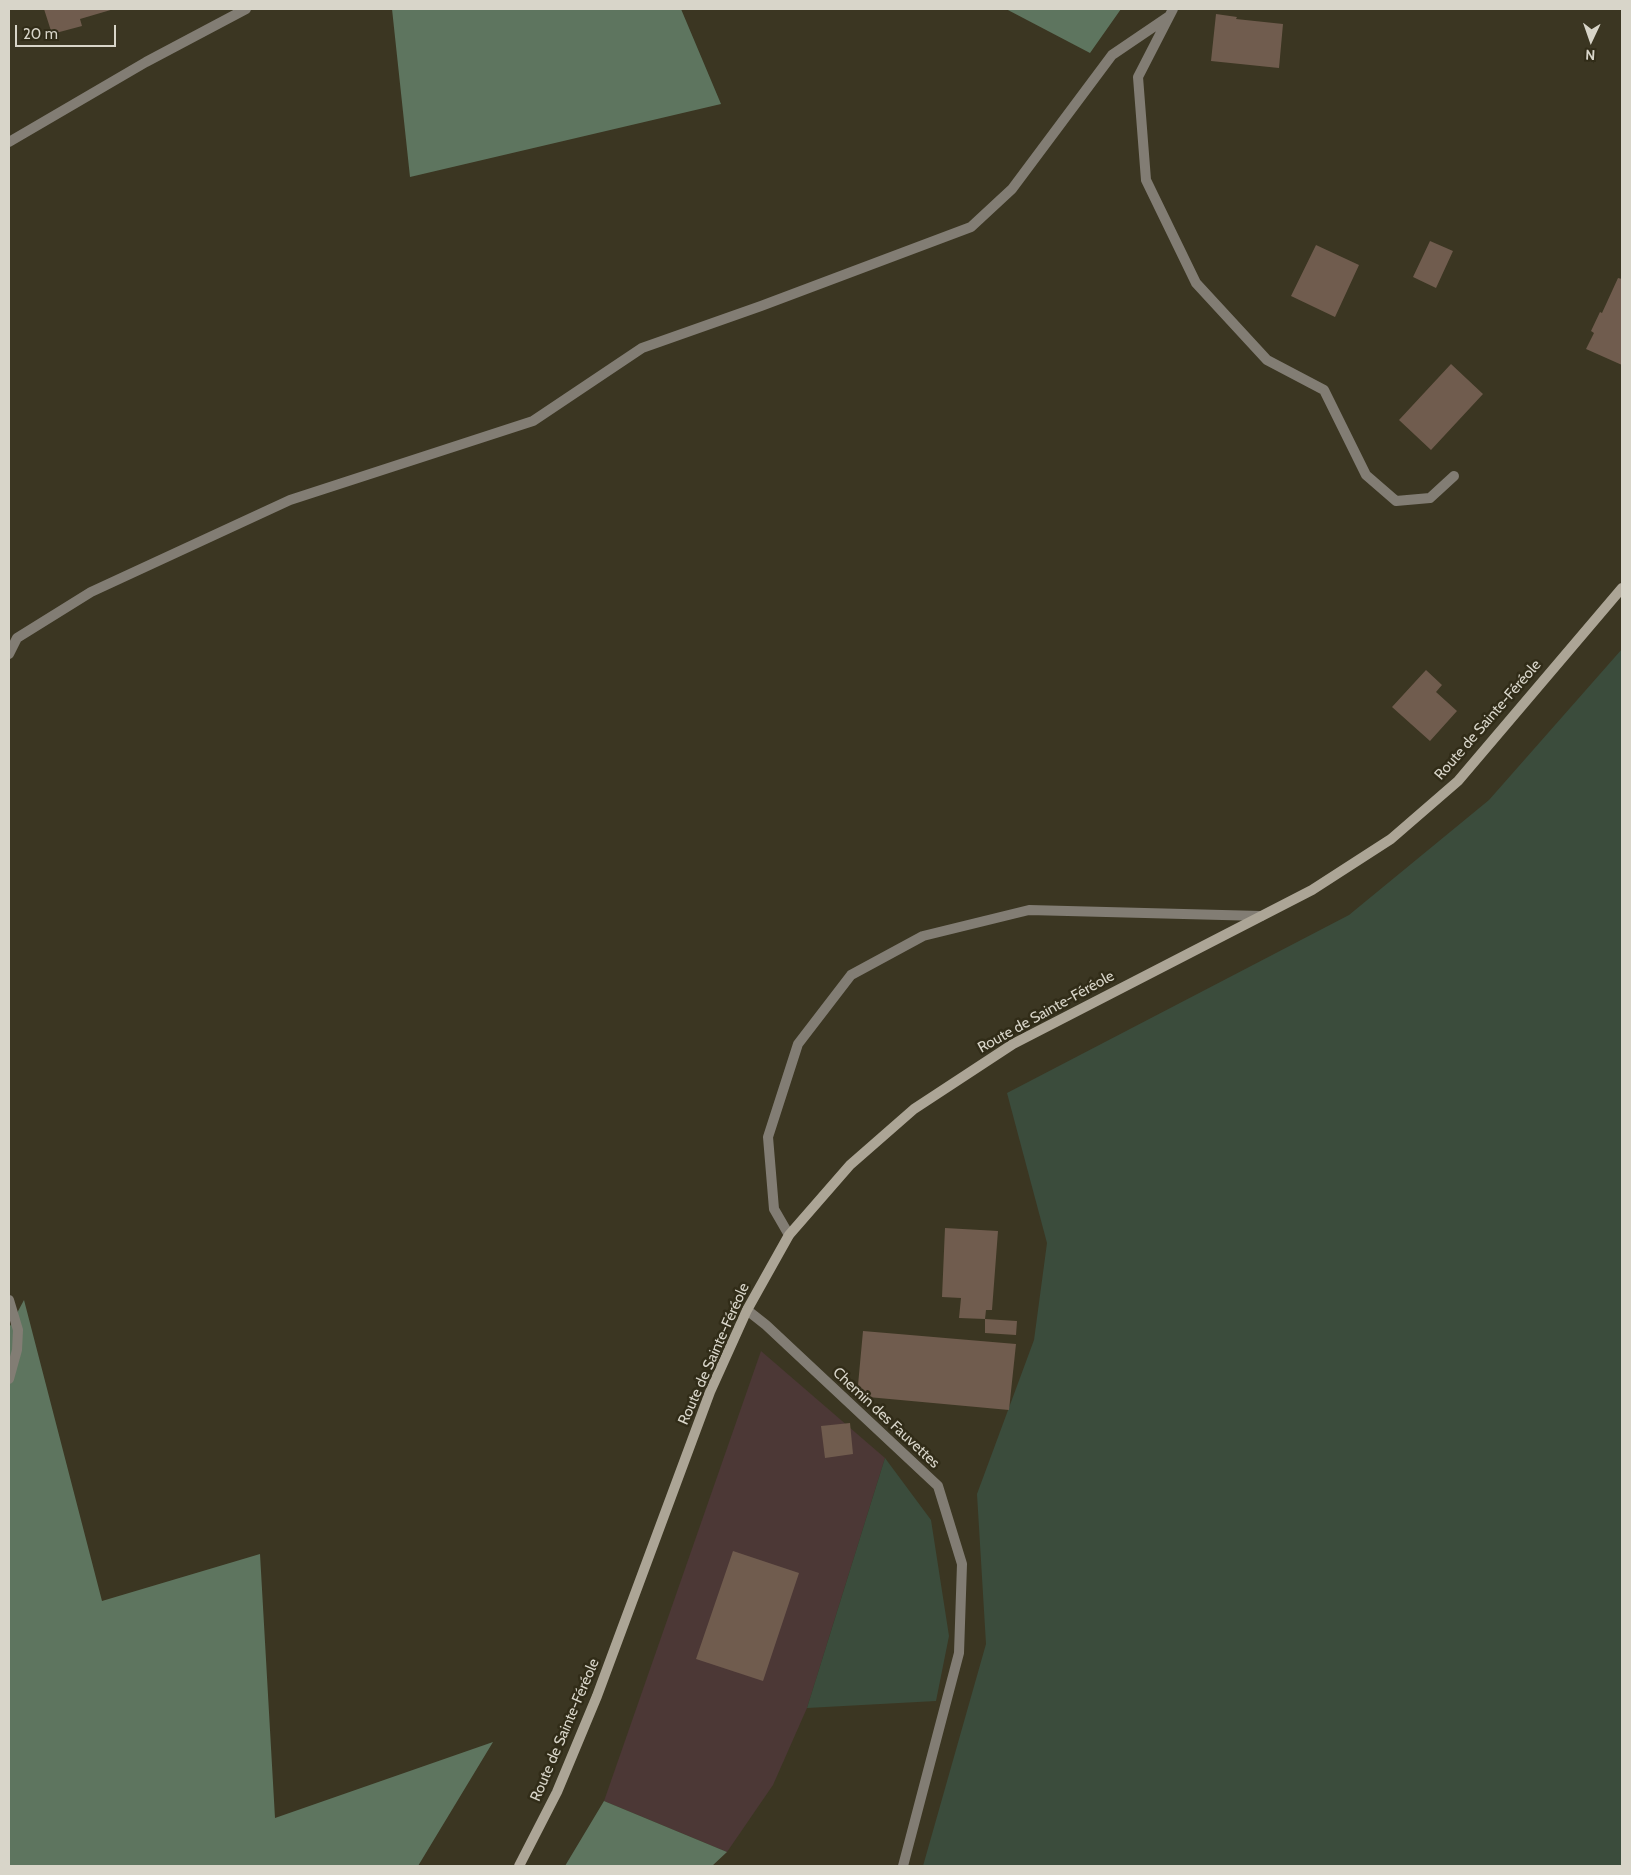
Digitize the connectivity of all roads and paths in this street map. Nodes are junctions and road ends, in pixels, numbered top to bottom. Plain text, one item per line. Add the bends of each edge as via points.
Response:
1 (246, 9) edge
2 (1170, 13) edge
3 (9, 142) edge
4 (1454, 476) dead end
5 (1622, 588) edge
6 (9, 654) edge
7 (1261, 916) junction
8 (789, 1235) junction
9 (9, 1300) edge
10 (747, 1310) junction
11 (9, 1379) edge
12 (519, 1866) edge
13 (903, 1866) edge

1 - 3 street via 146,62
2 - 4 street via 1138,77 1146,180 1196,283 1267,360 1324,390 1366,476 1396,501 1430,498
2 - 6 street via 1112,55 1012,189 971,227 642,348 533,420 290,500 92,592 17,638
5 - 7 main road, Route de Sainte-Féréole via 1458,780 1391,838 1312,890
7 - 8 main road, Route de Sainte-Féréole via 1014,1044 914,1109 850,1165
7 - 8 street via 1029,910 923,936 851,975 798,1044 768,1137 774,1209
8 - 10 main road, Route de Sainte-Féréole
9 - 11 street via 18,1330 17,1350
10 - 12 main road, Route de Sainte-Féréole via 710,1392 597,1696 557,1792
10 - 13 street, Chemin des Fauvettes via 938,1486 962,1564 959,1654

